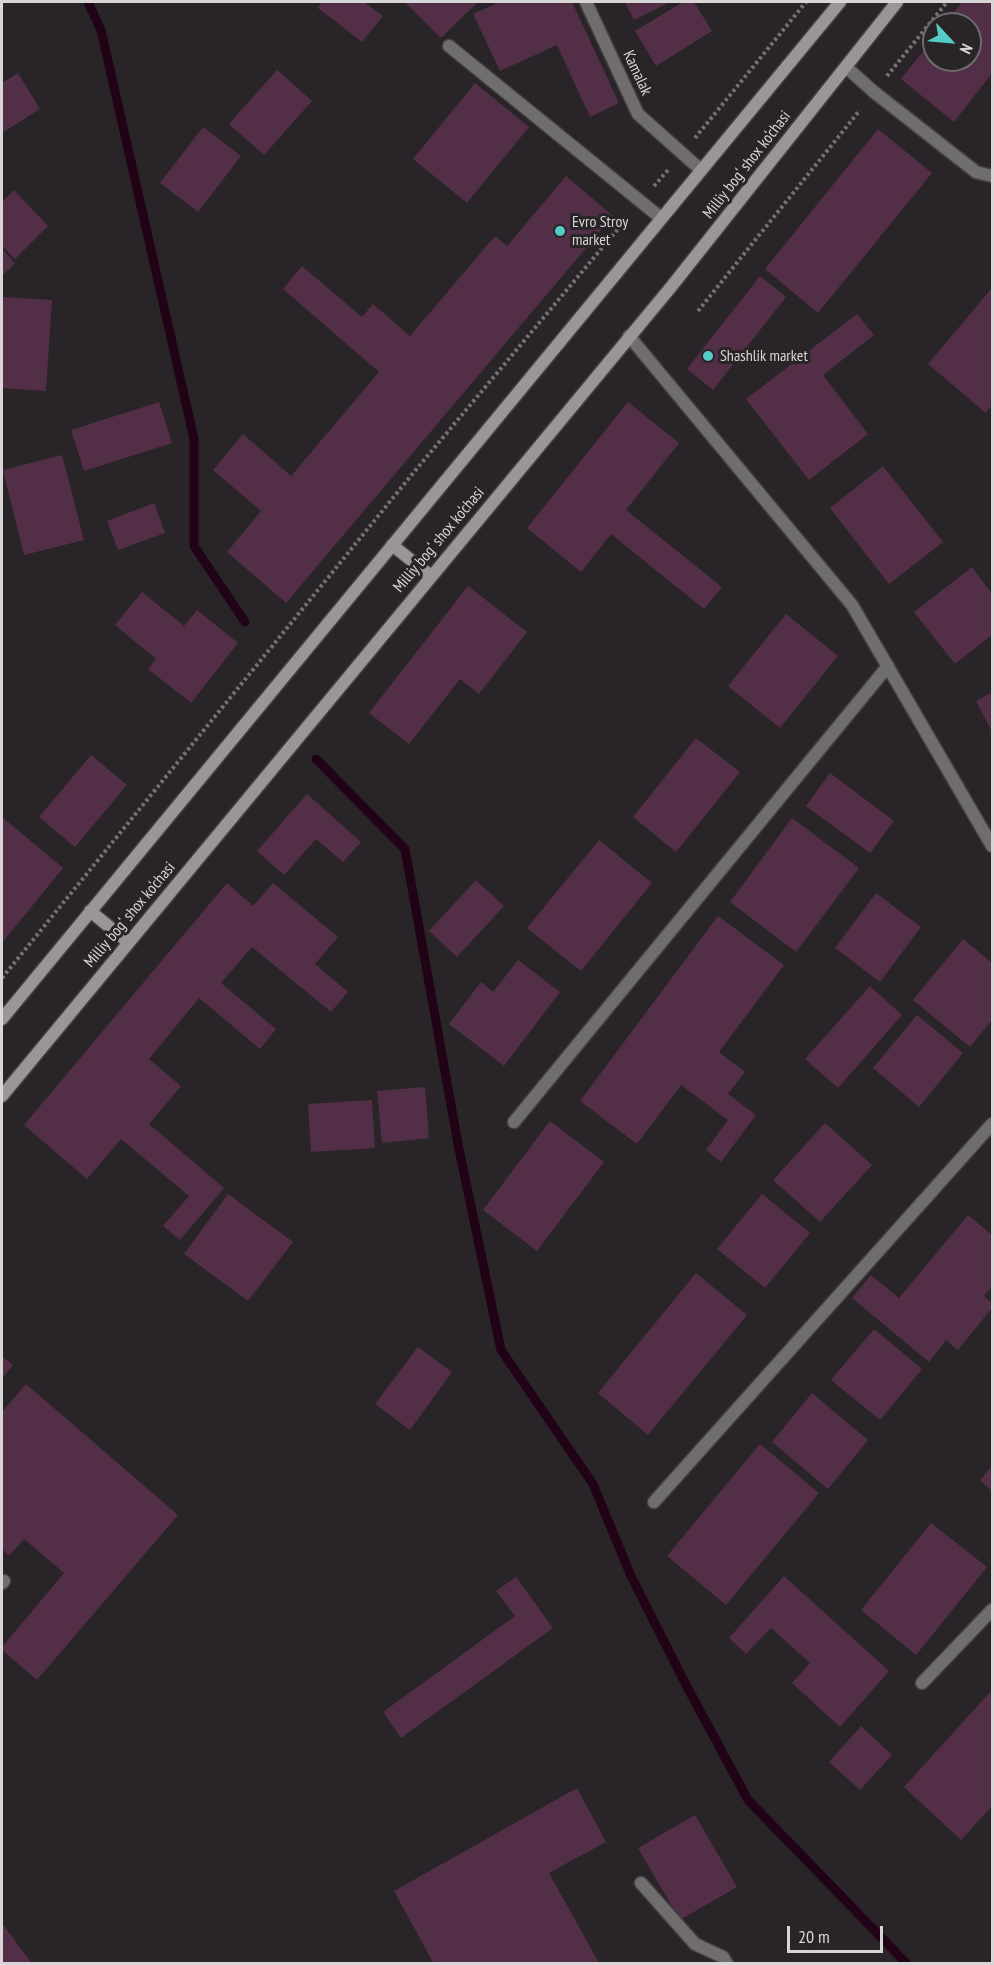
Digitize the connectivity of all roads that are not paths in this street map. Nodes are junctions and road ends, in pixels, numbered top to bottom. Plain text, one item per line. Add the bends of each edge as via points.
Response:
1 (585, 2) edge
2 (840, 2) edge
3 (897, 2) edge
4 (450, 46) dead end
5 (846, 67) junction
6 (701, 170) junction
7 (993, 176) edge
8 (661, 218) junction
9 (629, 336) junction
10 (392, 545) junction
11 (431, 576) junction
12 (888, 666) junction
13 (993, 846) edge
14 (90, 911) junction
15 (128, 942) junction
16 (2, 1018) edge
17 (2, 1096) edge
18 (514, 1122) dead end
19 (993, 1124) edge
20 (654, 1502) dead end
21 (993, 1610) edge
22 (922, 1683) dead end
23 (641, 1883) dead end
24 (727, 1964) edge

1 - 6 street, Kamalak via 638,114
2 - 6 main road, Milliy bog‘ shox ko‘chasi
3 - 5 main road, Milliy bog‘ shox ko‘chasi
4 - 8 street
5 - 7 street via 976,172
5 - 9 main road, Milliy bog‘ shox ko‘chasi
6 - 8 main road, Milliy bog‘ shox ko‘chasi
8 - 10 main road, Milliy bog‘ shox ko‘chasi
9 - 11 main road, Milliy bog‘ shox ko‘chasi
9 - 12 street via 852,605
10 - 11 main road
10 - 14 main road, Milliy bog‘ shox ko‘chasi
11 - 15 main road, Milliy bog‘ shox ko‘chasi
12 - 13 street
12 - 18 street
14 - 15 main road
14 - 16 main road, Milliy bog‘ shox ko‘chasi
15 - 17 main road, Milliy bog‘ shox ko‘chasi
19 - 20 street
21 - 22 street
23 - 24 street via 695,1944

